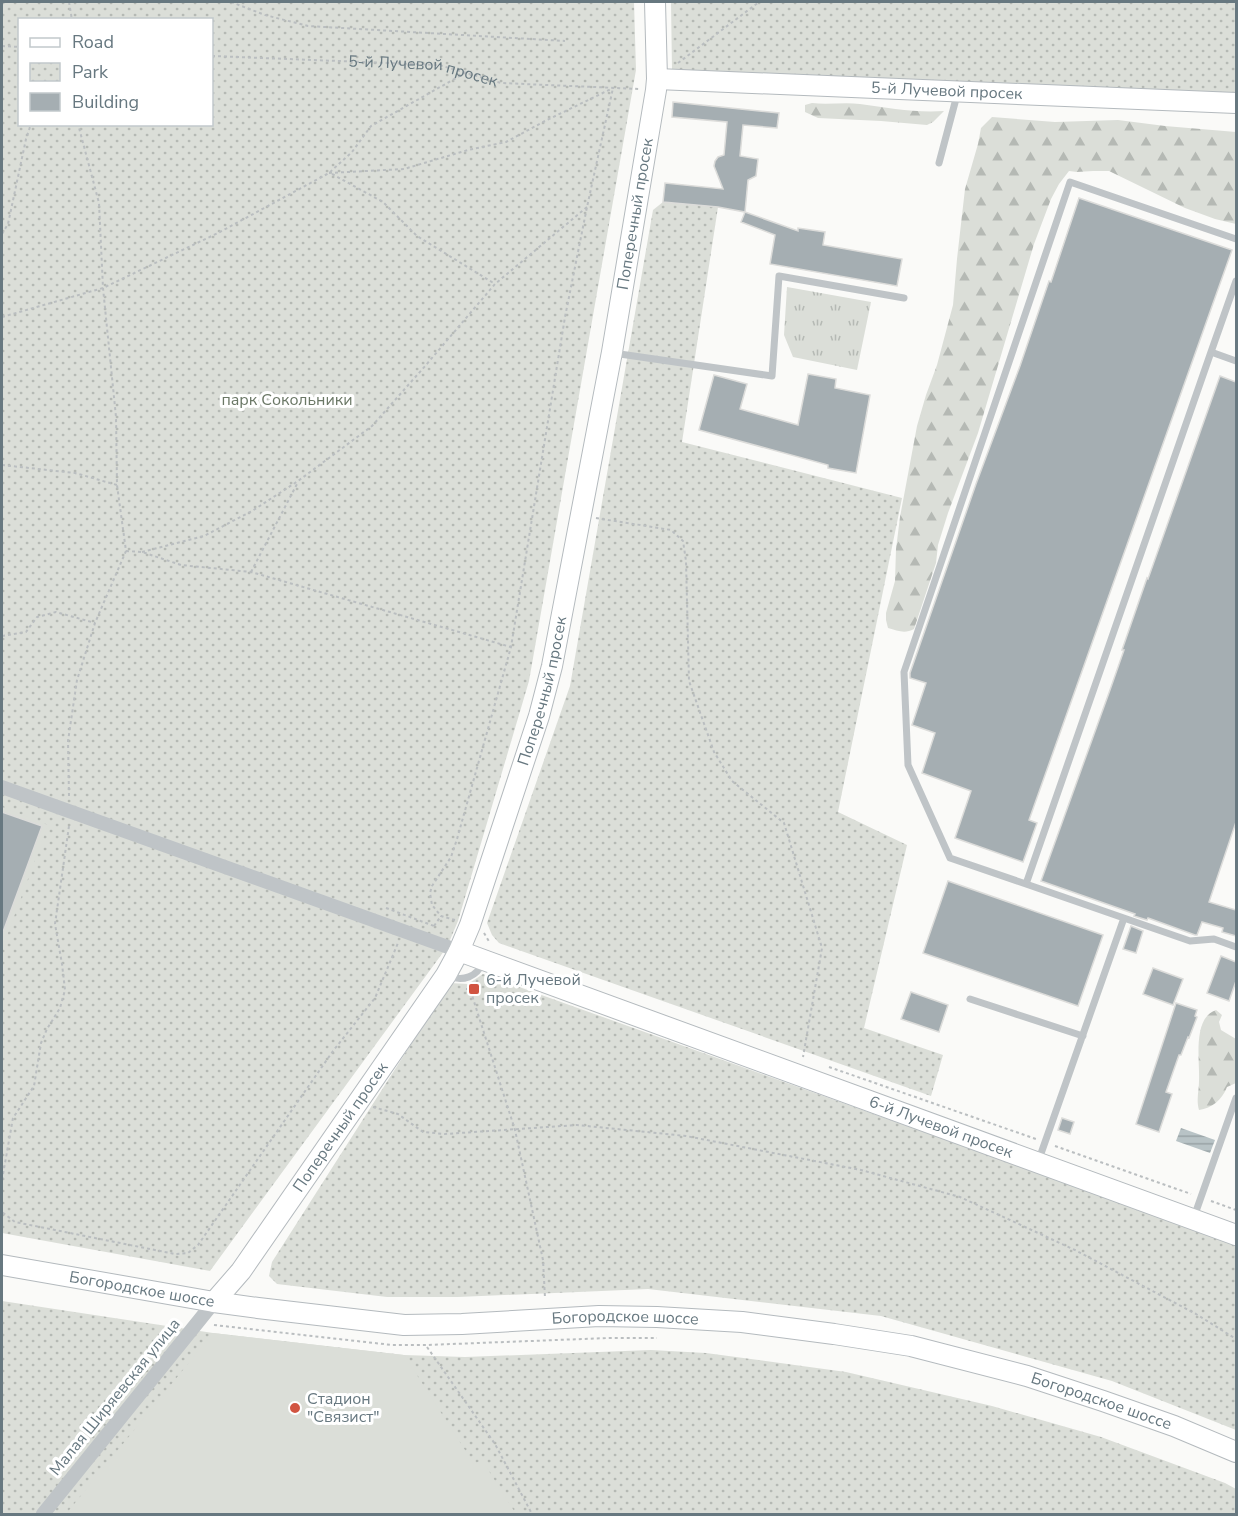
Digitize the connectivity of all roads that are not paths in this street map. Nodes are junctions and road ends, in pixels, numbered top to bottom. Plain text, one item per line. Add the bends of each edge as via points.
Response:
1 (655, 2) edge
2 (664, 74) junction
3 (958, 92) junction
4 (1236, 103) edge
5 (939, 163) dead end
6 (1236, 239) edge
7 (1236, 281) edge
8 (904, 298) dead end
9 (612, 352) junction
10 (1211, 352) junction
11 (1236, 361) edge
12 (2, 786) edge
13 (1026, 884) junction
14 (1124, 918) junction
15 (1236, 947) edge
16 (459, 951) junction
17 (488, 954) junction
18 (446, 975) junction
19 (970, 999) dead end
20 (1083, 1036) junction
21 (1236, 1098) edge
22 (1038, 1164) junction
23 (1193, 1220) junction
24 (1236, 1235) edge
25 (2, 1265) edge
26 (214, 1302) junction
27 (1236, 1452) edge
28 (43, 1515) edge

1 - 2 street, Поперечный просек
2 - 3 street, 5-й Лучевой просек
2 - 9 street, Поперечный просек
3 - 4 street, 5-й Лучевой просек
3 - 5 lane
6 - 13 lane via 1070,182 904,672 908,765 950,858
7 - 10 lane
8 - 9 lane via 779,276 772,376
9 - 16 street, Поперечный просек via 552,666 539,716
10 - 11 lane
10 - 13 lane
12 - 16 street, 6-й Лучевой просек
13 - 14 lane
14 - 15 lane via 1190,941 1214,939
14 - 20 lane
16 - 17 street, 6-й Лучевой просек
16 - 18 street, Поперечный просек
17 - 18 lane via 480,970 467,979
17 - 22 street, 6-й Лучевой просек
18 - 26 street, Поперечный просек via 241,1271
19 - 20 lane
20 - 22 lane
21 - 23 lane
22 - 23 street, 6-й Лучевой просек
23 - 24 street, 6-й Лучевой просек
25 - 26 street, Богородское шоссе
26 - 27 street, Богородское шоссе via 404,1325 657,1317 742,1322 834,1334 911,1346 1027,1376 1164,1422
26 - 28 street, Малая Ширяевская улица

